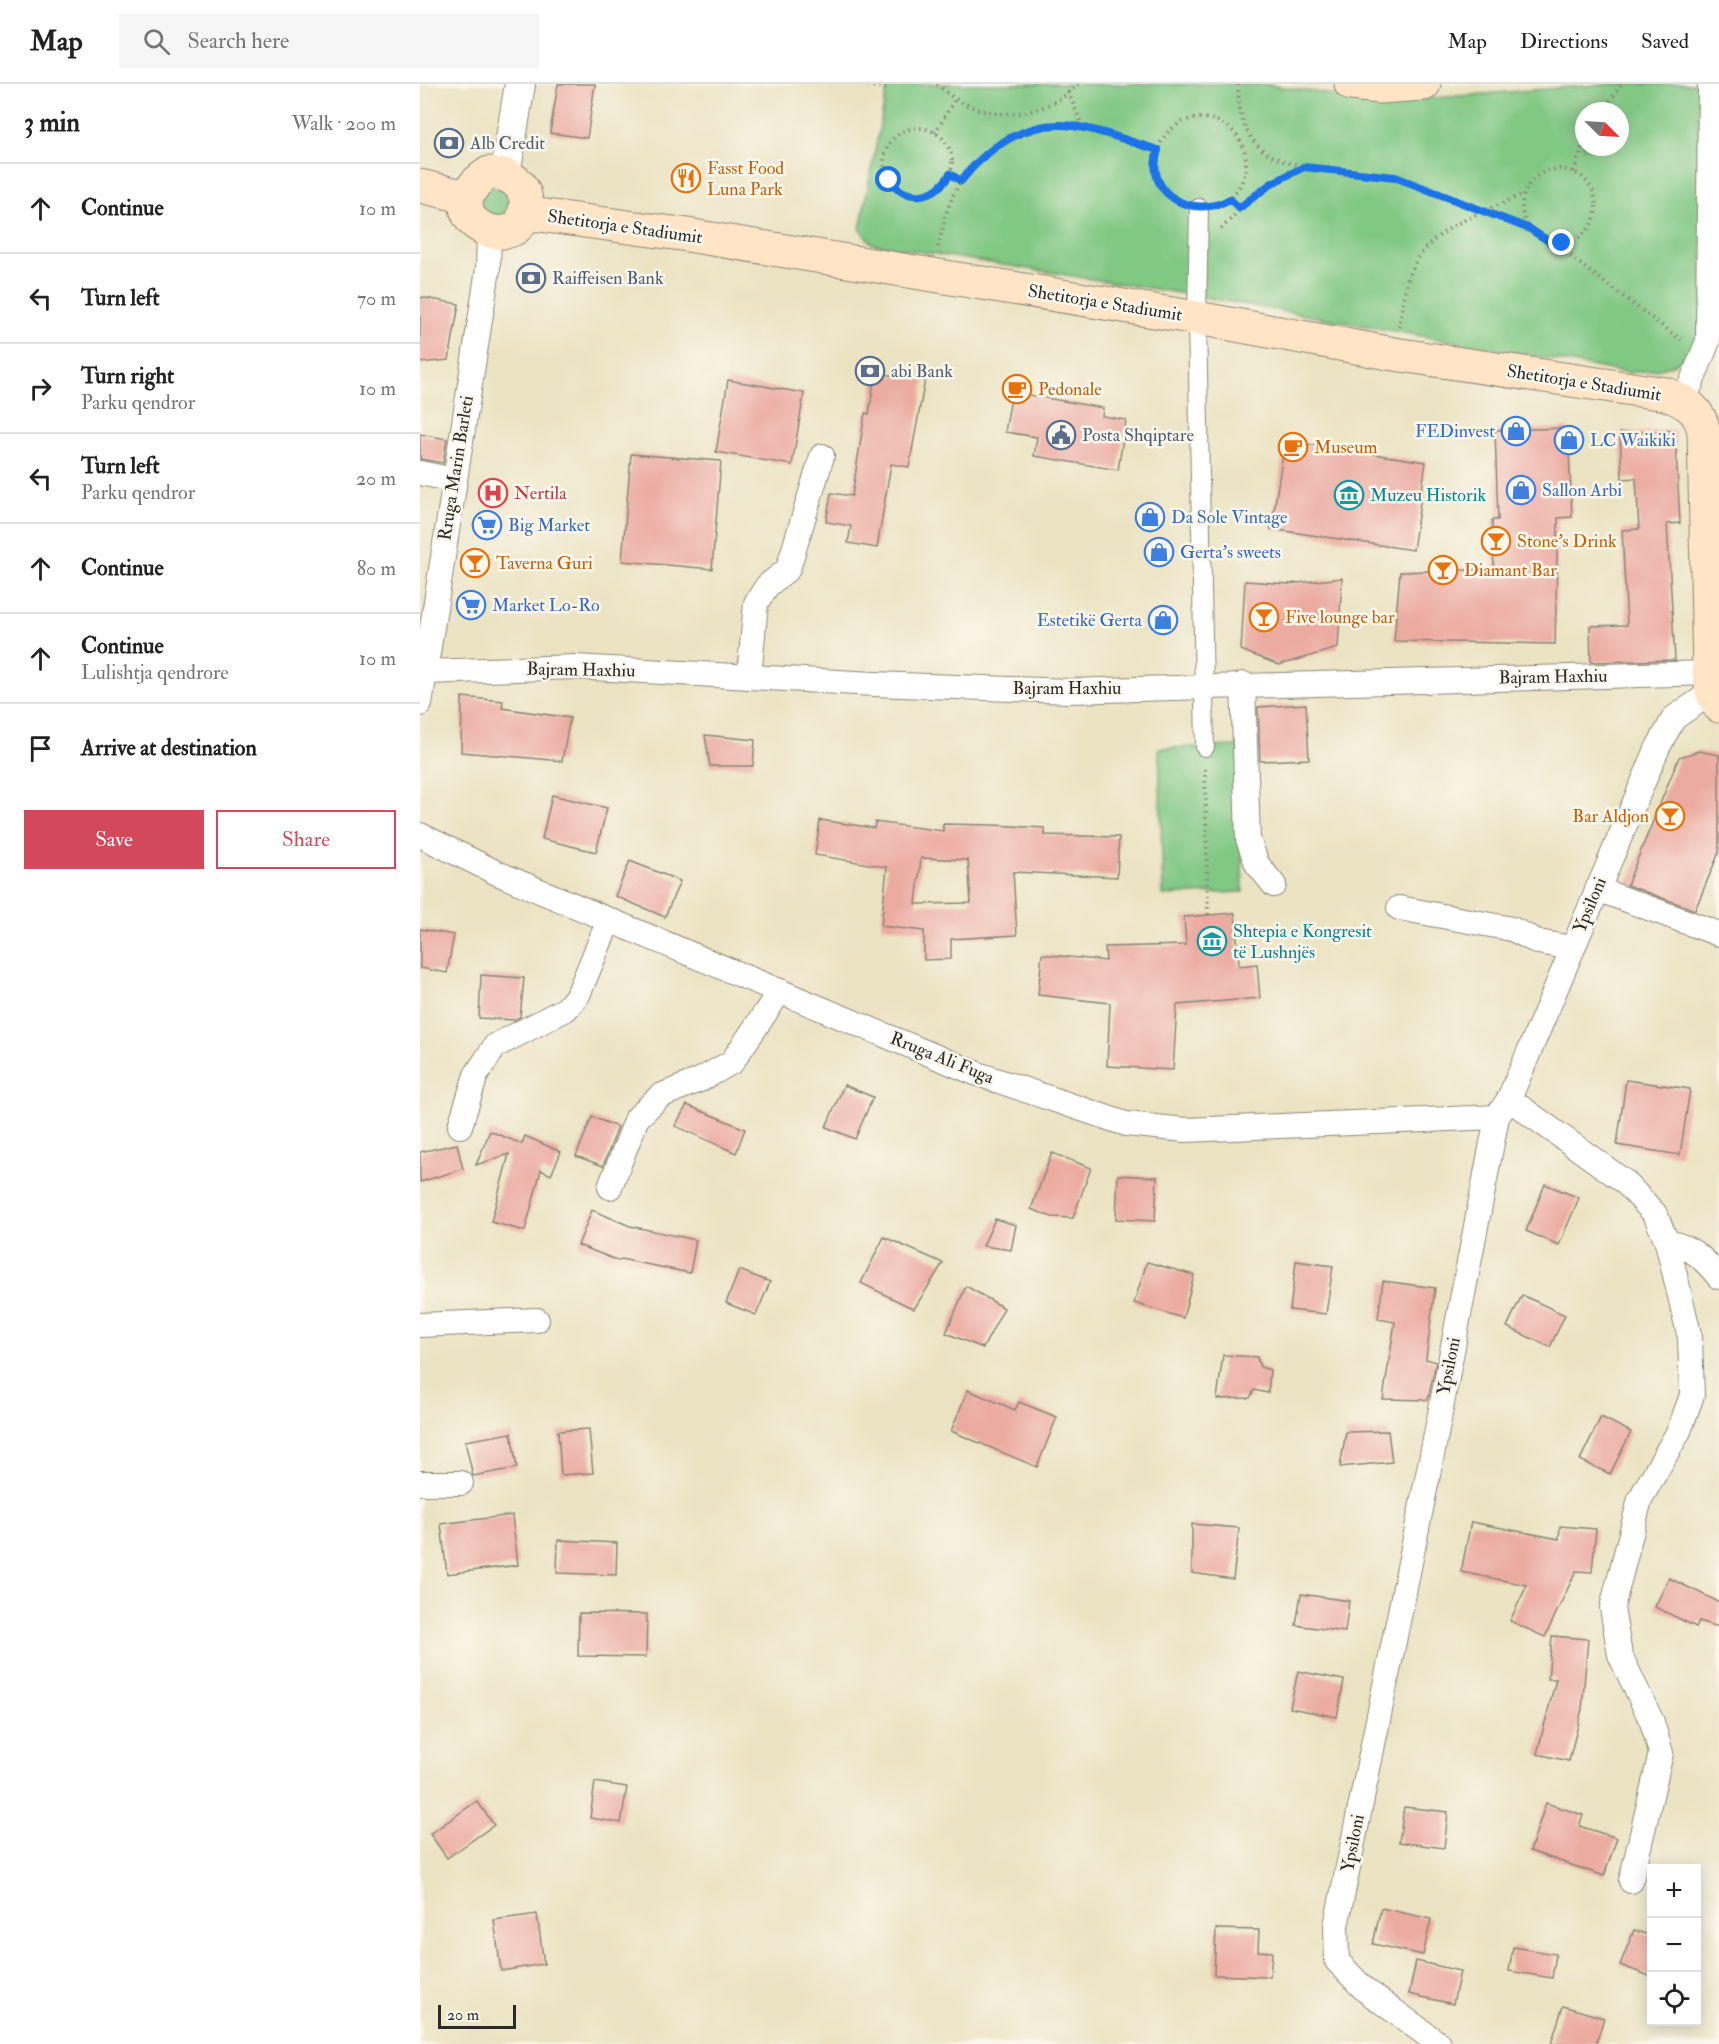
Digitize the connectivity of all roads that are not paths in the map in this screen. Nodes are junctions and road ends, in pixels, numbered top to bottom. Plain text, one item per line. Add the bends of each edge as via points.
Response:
1 (502, 84) edge
2 (520, 84) edge
3 (1351, 84) edge
4 (1424, 84) edge
5 (1710, 84) edge
6 (497, 174) junction
7 (420, 186) edge
8 (467, 197) junction
9 (1199, 208) road end
10 (524, 213) junction
11 (489, 232) junction
12 (1197, 318) junction
13 (1684, 401) junction
14 (822, 456) dead end
15 (420, 473) edge
16 (454, 480) junction
17 (425, 672) junction
18 (750, 677) junction
19 (1243, 684) junction
20 (1203, 685) junction
21 (1713, 690) edge
22 (420, 704) edge
23 (1205, 747) road end
24 (420, 836) edge
25 (1274, 885) dead end
26 (1598, 889) junction
27 (1399, 908) dead end
28 (609, 920) junction
29 (1719, 934) edge
30 (1572, 948) junction
31 (780, 991) junction
32 (1503, 1108) junction
33 (460, 1126) dead end
34 (610, 1186) dead end
35 (1667, 1242) junction
36 (1719, 1277) edge
37 (537, 1320) dead end
38 (420, 1325) edge
39 (420, 1483) edge
40 (461, 1483) dead end
41 (1631, 1881) dead end
42 (1439, 2044) edge

1 - 6 street
2 - 6 street
3 - 4 main road
5 - 13 street via 1708,341
6 - 8 main road via 476,182
6 - 10 main road via 521,186
7 - 8 main road
8 - 11 main road via 473,223
9 - 12 street
10 - 11 main road via 507,231
10 - 12 main road, Shetitorja e Stadiumit via 681,234
11 - 16 street, Rruga Marin Barleti via 488,269
12 - 13 main road, Shetitorja e Stadiumit via 1394,354 1666,394
12 - 20 street
13 - 21 main road via 1695,410 1704,432
14 - 18 street via 788,569 767,586 756,603
15 - 16 street
16 - 17 street, Rruga Marin Barleti
17 - 18 street, Bajram Haxhiu via 575,667
17 - 22 street, Rruga Marin Barleti
18 - 20 street, Bajram Haxhiu via 1069,691
19 - 20 street, Bajram Haxhiu
19 - 21 street, Bajram Haxhiu
19 - 25 street via 1248,839 1257,864
20 - 23 street
21 - 26 street, Ypsiloni via 1674,718
24 - 28 street, Rruga Ali Fuga
26 - 29 street
26 - 30 street, Ypsiloni
27 - 30 street via 1512,929 1538,942
28 - 31 street, Rruga Ali Fuga
28 - 33 street via 578,995 566,1009 495,1046 476,1075
30 - 32 street, Ypsiloni
31 - 32 street, Rruga Ali Fuga via 975,1073 1126,1124 1186,1130
31 - 34 street via 732,1062 660,1096 637,1118
32 - 35 street via 1626,1182 1655,1214
32 - 42 street, Ypsiloni via 1336,1926 1337,1961 1364,1989
35 - 36 street via 1686,1245
35 - 41 street via 1690,1338 1692,1395 1679,1431 1640,1499 1612,1608 1620,1655 1652,1722 1661,1753
37 - 38 street
39 - 40 street

